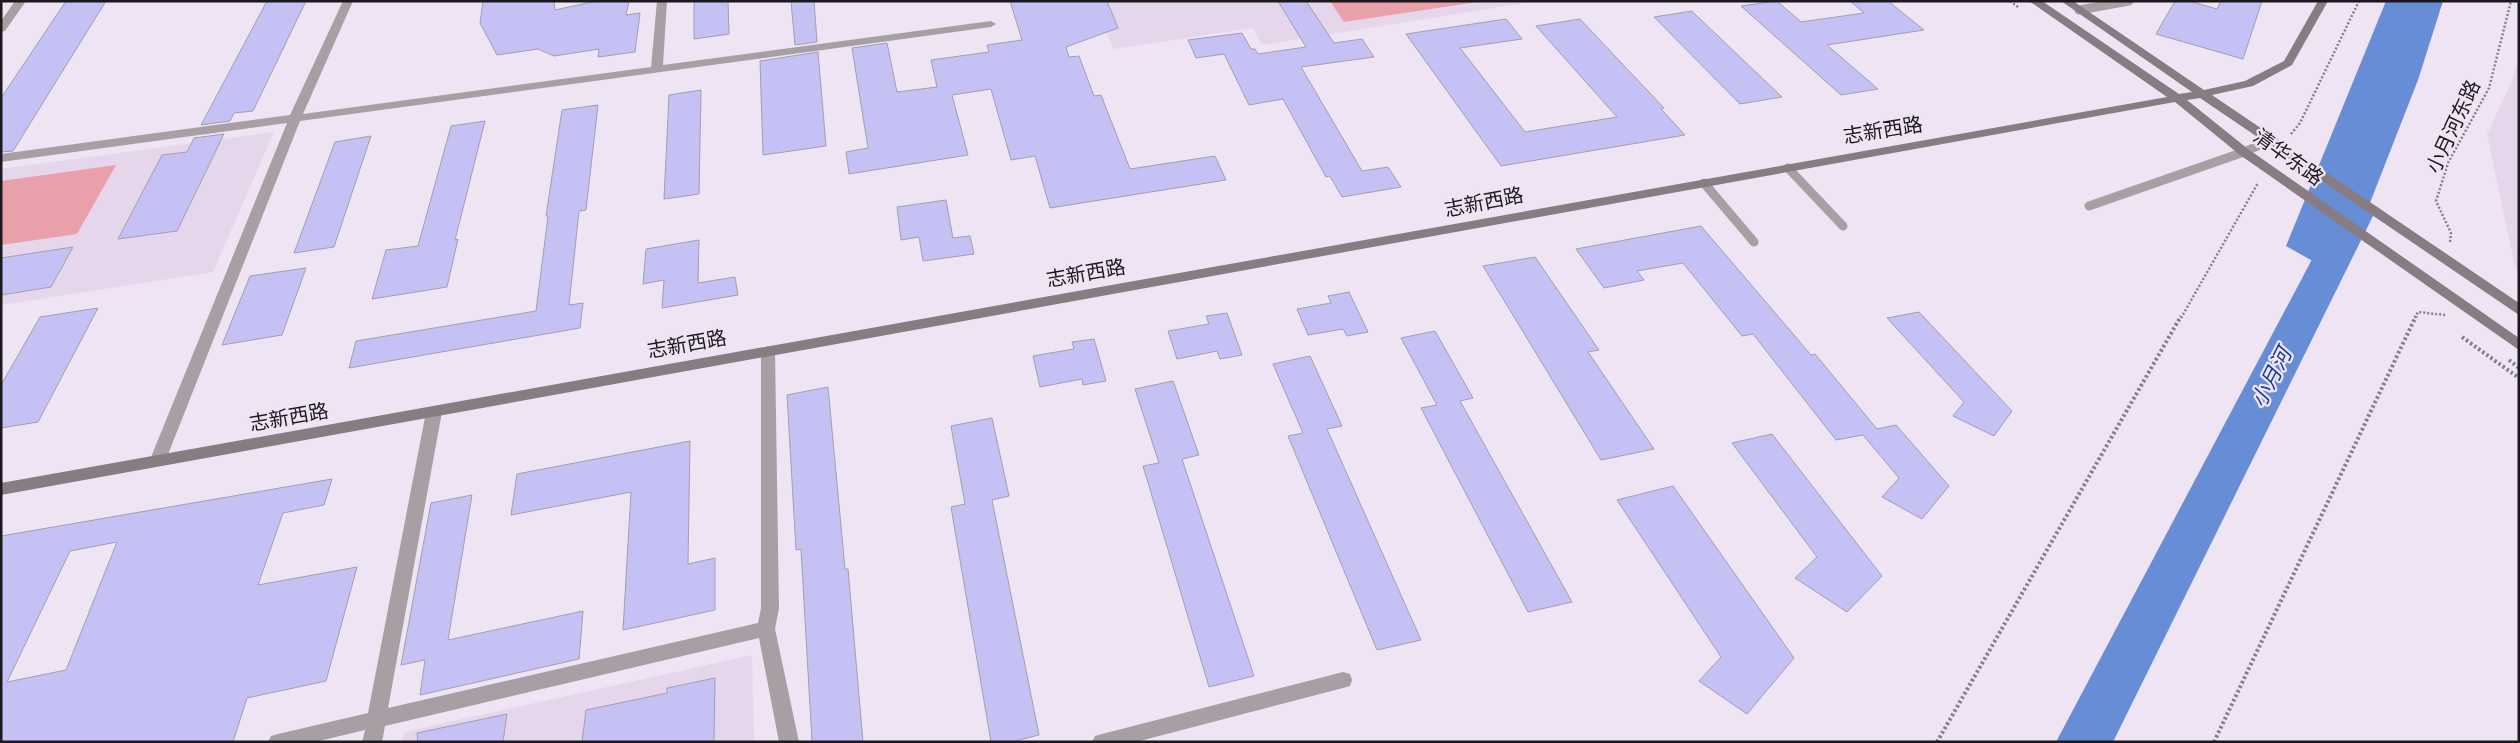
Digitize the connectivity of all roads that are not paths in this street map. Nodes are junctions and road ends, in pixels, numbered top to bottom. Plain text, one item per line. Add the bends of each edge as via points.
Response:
1 (21, 1) edge
2 (348, 1) edge
3 (662, 1) edge
4 (2034, 1) edge
5 (2066, 1) edge
6 (2129, 1) edge
7 (2323, 1) edge
8 (2079, 10) junction
9 (991, 24) dead end
10 (1, 29) edge
11 (657, 69) junction
12 (2204, 94) junction
13 (2178, 99) junction
14 (294, 120) junction
15 (2271, 140) junction
16 (2244, 152) junction
17 (1, 158) edge
18 (1788, 168) junction
19 (1704, 183) junction
20 (2089, 206) dead end
21 (1843, 226) dead end
22 (1754, 242) dead end
23 (2519, 310) edge
24 (2519, 345) edge
25 (768, 351) junction
26 (434, 412) junction
27 (157, 462) junction
28 (1, 489) edge
29 (766, 629) junction
30 (1343, 680) dead end
31 (376, 719) junction
32 (278, 742) edge
33 (372, 742) edge
34 (789, 742) edge
35 (1102, 742) edge

1 - 10 street
2 - 14 street
3 - 11 street
4 - 13 street, 清华东路
5 - 8 street, 清华东路
6 - 8 lane
7 - 12 street, 志新西路 via 2288,63 2249,84
8 - 12 street, 清华东路
9 - 11 street
11 - 14 street
12 - 13 street, 志新西路
12 - 15 street, 清华东路
13 - 16 street, 清华东路
13 - 18 street, 志新西路
14 - 17 street
14 - 27 street
15 - 16 lane
15 - 23 street, 清华东路
16 - 20 lane
16 - 24 street, 清华东路
18 - 19 street, 志新西路
18 - 21 lane
19 - 22 lane
19 - 25 street, 志新西路
25 - 26 street, 志新西路
25 - 29 street via 770,608
26 - 27 street, 志新西路
26 - 31 street
27 - 28 street, 志新西路
29 - 31 street
29 - 34 street
30 - 35 street
31 - 32 street
31 - 33 street

